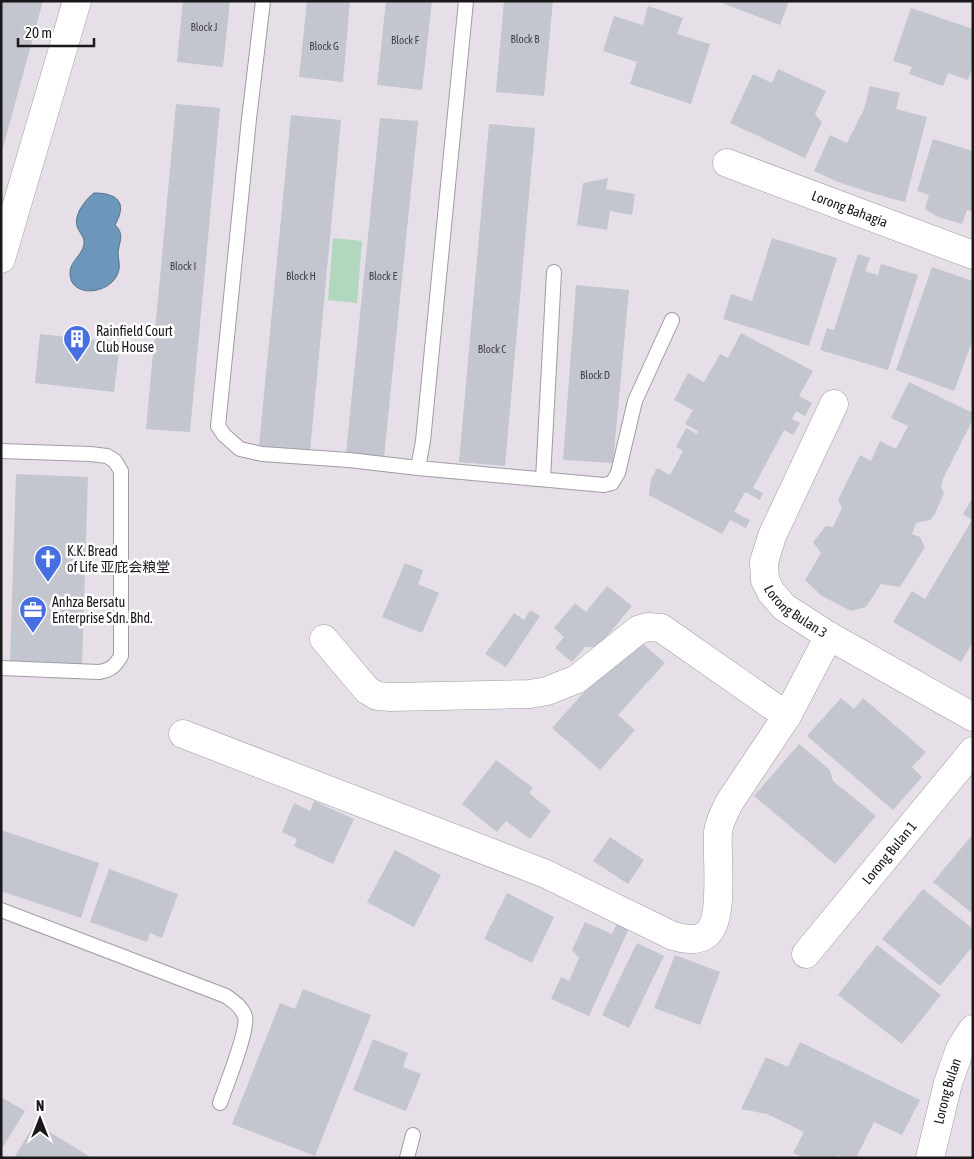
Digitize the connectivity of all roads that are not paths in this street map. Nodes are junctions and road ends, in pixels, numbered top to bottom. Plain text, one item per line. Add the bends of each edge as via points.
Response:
1 (77, 1) edge
2 (263, 1) edge
3 (466, 1) edge
4 (727, 163) dead end
5 (973, 255) edge
6 (1, 259) edge
7 (554, 272) dead end
8 (672, 320) dead end
9 (834, 404) dead end
10 (1, 451) edge
11 (418, 468) junction
12 (543, 479) junction
13 (829, 636) junction
14 (324, 639) dead end
15 (1, 668) edge
16 (787, 716) junction
17 (973, 717) edge
18 (183, 734) dead end
19 (973, 751) edge
20 (1, 910) edge
21 (806, 954) dead end
22 (973, 1029) edge
23 (220, 1103) dead end
24 (413, 1135) dead end
25 (407, 1158) edge
26 (930, 1158) edge

1 - 6 street
2 - 11 lane via 218,426 240,449 262,454
3 - 11 lane
4 - 5 street, Lorong Bahagia
7 - 12 lane
8 - 12 lane via 635,401 618,473 612,483
9 - 13 street, Lorong Bulan 3 via 772,536 764,562 765,580 784,607
10 - 15 lane via 107,456 121,471 121,656 109,670 99,672
11 - 12 lane
13 - 16 street
13 - 17 street, Lorong Bulan 3
14 - 16 street via 366,690 378,696 530,694 577,679 638,630 661,628
16 - 18 street via 729,803 718,830 714,924 707,934 686,940 546,874
19 - 21 street, Lorong Bulan 1
20 - 23 lane via 226,996 241,1007 246,1018 244,1030
22 - 26 street, Lorong Bulan via 960,1049 948,1083
24 - 25 lane

